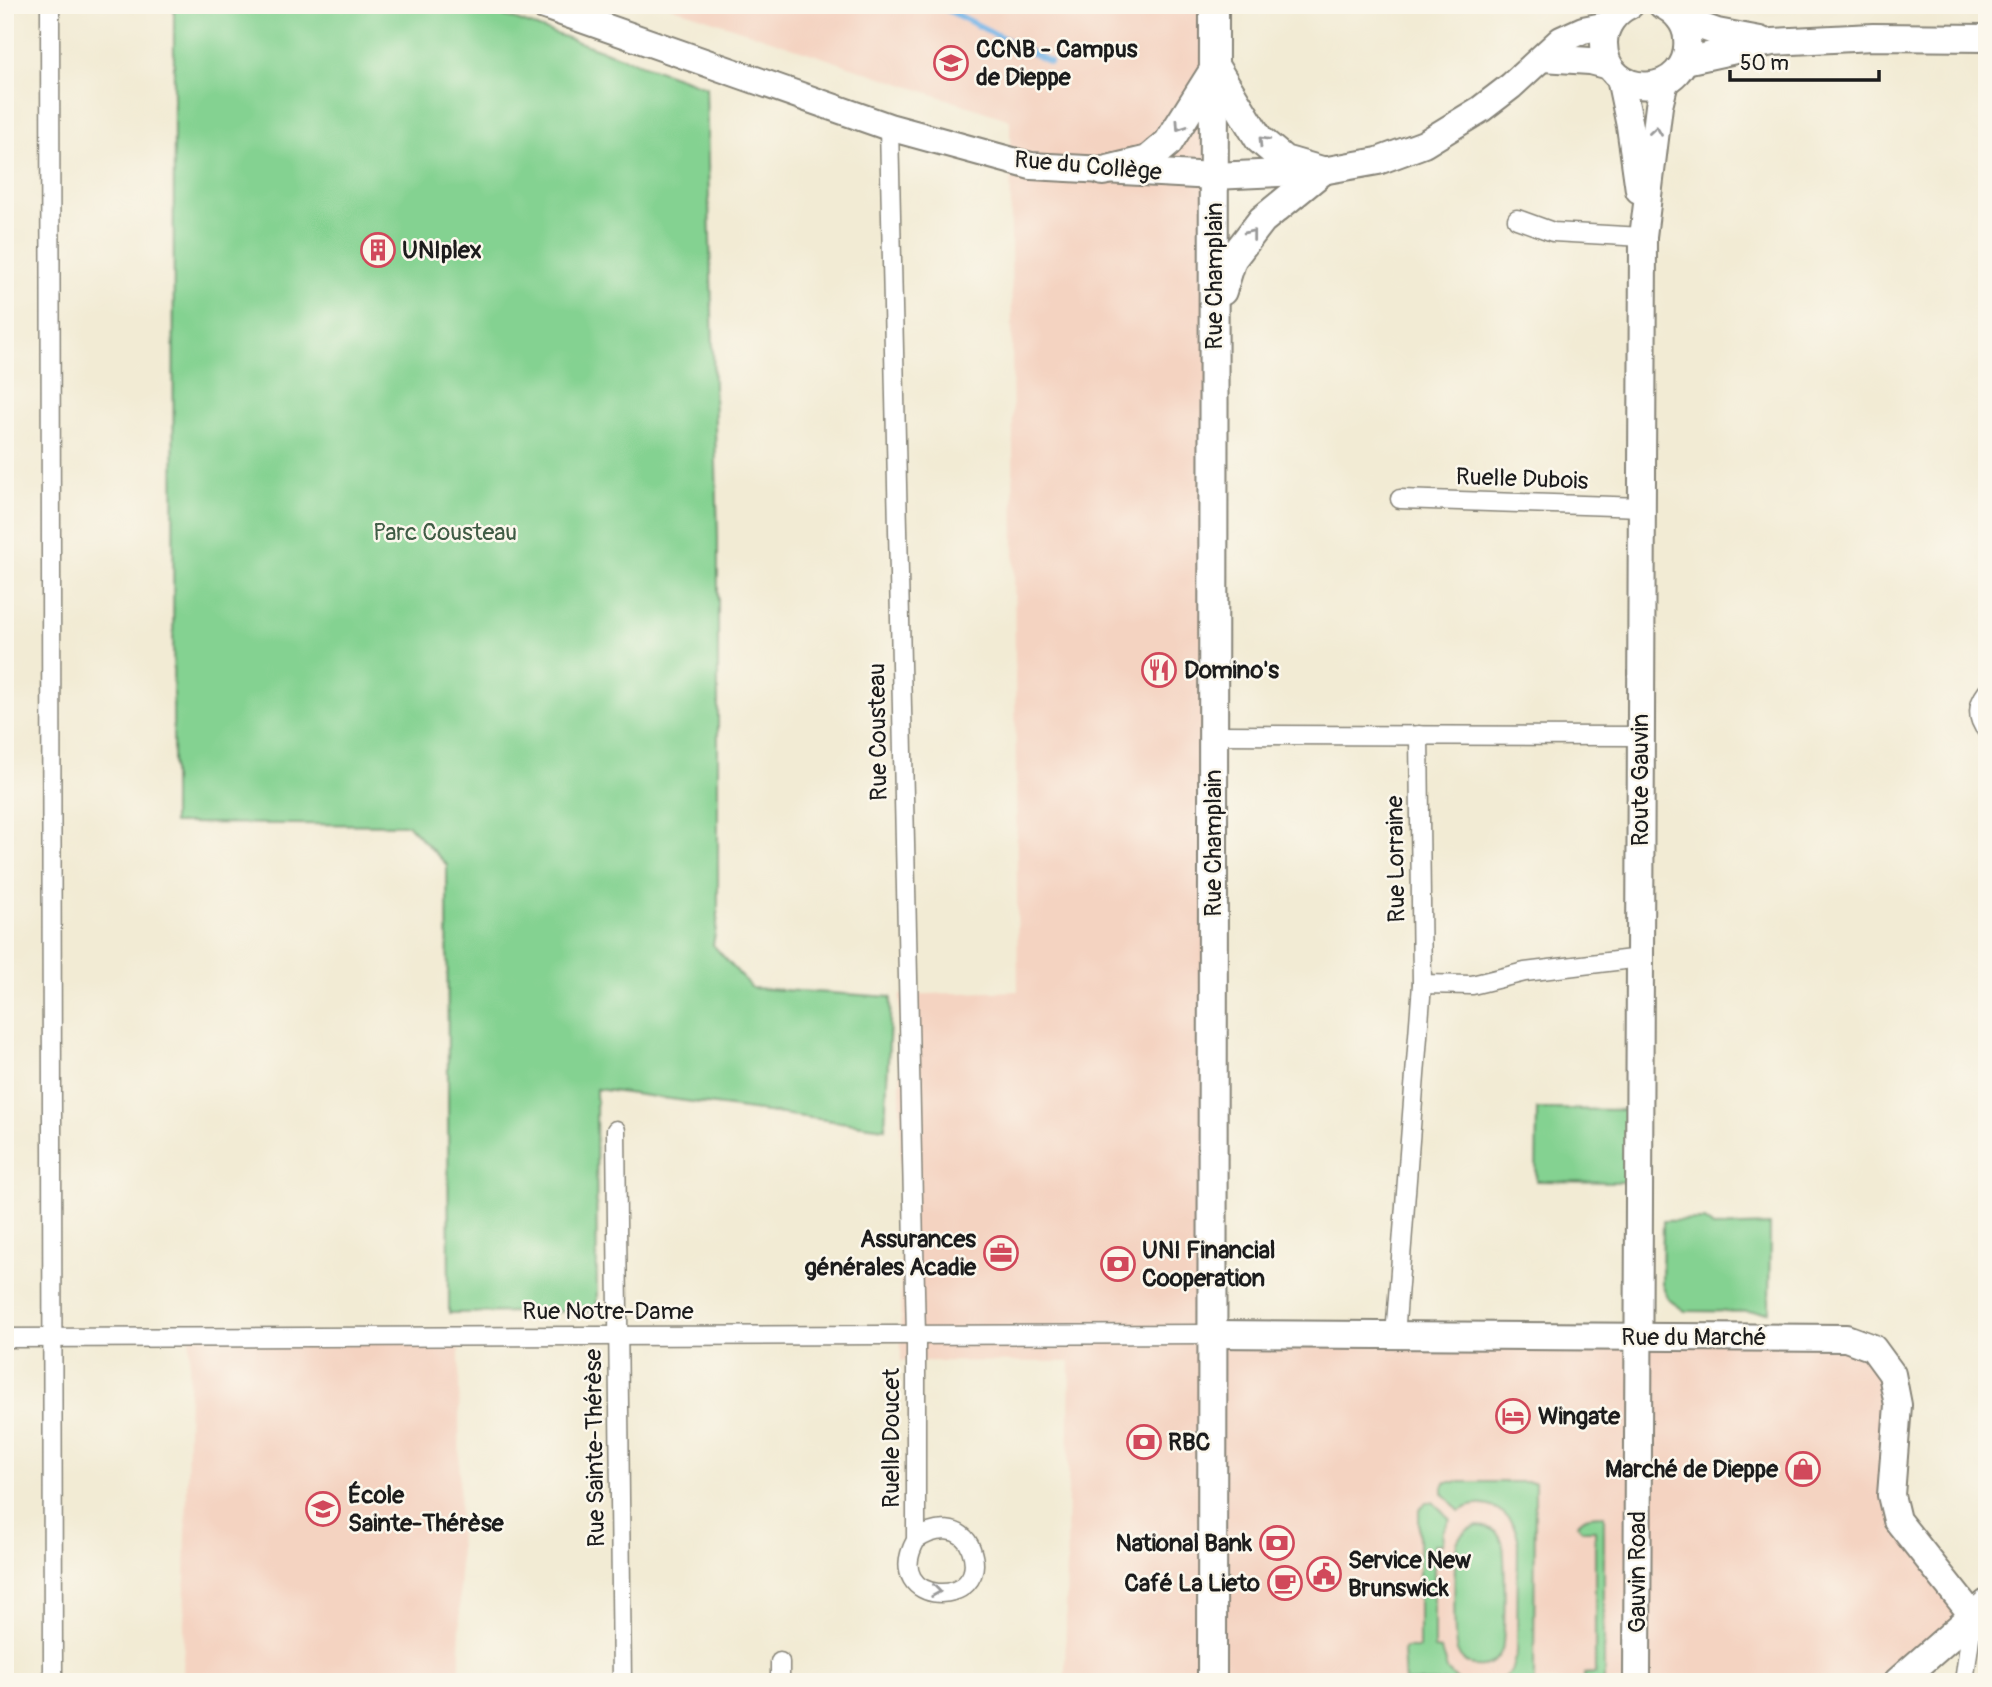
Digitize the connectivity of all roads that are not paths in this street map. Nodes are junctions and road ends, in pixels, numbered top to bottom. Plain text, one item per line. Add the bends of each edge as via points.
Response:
1 (50, 5) edge
2 (542, 5) edge
3 (1214, 5) edge
4 (1669, 9) edge
5 (1621, 11) edge
6 (1987, 38) edge
7 (1772, 42) junction
8 (1543, 58) junction
9 (1685, 61) junction
10 (1215, 67) junction
11 (1615, 72) junction
12 (1665, 82) junction
13 (889, 127) junction
14 (1103, 171) junction
15 (1322, 171) junction
16 (1214, 176) junction
17 (1517, 219) dead end
18 (1643, 230) junction
19 (1214, 317) junction
20 (1400, 499) dead end
21 (1642, 507) junction
22 (1987, 692) edge
23 (1987, 731) edge
24 (1213, 734) junction
25 (1419, 734) junction
26 (1641, 736) junction
27 (1640, 958) junction
28 (1422, 984) junction
29 (616, 1130) dead end
30 (1211, 1334) junction
31 (916, 1335) junction
32 (618, 1336) junction
33 (1395, 1336) junction
34 (1638, 1337) junction
35 (5, 1338) edge
36 (52, 1338) junction
37 (916, 1540) dead end
38 (1980, 1610) edge
39 (780, 1662) dead end
40 (53, 1682) edge
41 (622, 1682) edge
42 (780, 1682) edge
43 (1212, 1682) edge
44 (1636, 1682) edge
45 (1898, 1682) edge
46 (1964, 1682) edge

1 - 36 street
2 - 13 street, Rue du Collège
3 - 10 main road, Rue Champlain
4 - 7 street via 1717,32
4 - 9 street via 1686,32
5 - 8 street, Rue du Collège via 1561,40
5 - 11 street, Route Gauvin via 1604,39 1604,53
6 - 7 street
7 - 9 street
8 - 11 street via 1590,61
8 - 15 street, Rue du Collège via 1481,109 1424,144 1378,161
9 - 12 street
10 -> 14 main road via 1168,143 1148,160
15 -> 10 main road via 1284,160 1259,139
10 - 16 main road, Rue Champlain
11 - 12 street via 1642,86
11 - 18 street, Route Gauvin via 1630,126
18 -> 12 street, Route Gauvin
13 - 14 street, Rue du Collège via 1031,166
13 - 31 street, Rue Cousteau
14 - 16 street, Rue du Collège
15 - 16 street, Rue du Collège
19 -> 15 main road via 1232,259 1262,220
16 - 19 main road, Rue Champlain
17 - 18 street via 1553,232
18 - 21 street, Route Gauvin
19 - 24 main road, Rue Champlain
20 - 21 street, Ruelle Dubois
21 - 26 street, Route Gauvin
22 - 23 street via 1978,711
24 - 25 street
24 - 30 main road, Rue Champlain
25 - 26 street
25 - 28 street, Rue Lorraine
26 - 27 street, Route Gauvin
27 - 28 street via 1525,972 1472,985
27 - 34 street, Route Gauvin
28 - 33 street, Rue Lorraine
29 - 32 street, Rue Sainte-Thérèse
30 - 31 street, Rue Notre-Dame
30 - 33 street, Rue du Marché
30 - 43 main road, Rue Champlain
31 - 32 street, Rue Notre-Dame
31 - 37 street, Ruelle Doucet
32 - 36 street, Rue Notre-Dame
32 - 41 street, Rue Sainte-Thérèse
33 - 34 street, Rue du Marché
34 - 38 street, Rue du Marché via 1846,1338 1873,1348 1892,1374 1898,1405 1891,1495 1897,1520
34 - 44 street, Gauvin Road
35 - 36 street, Rue Notre-Dame
36 - 40 street
38 - 45 main road
38 - 46 street
39 - 42 street

